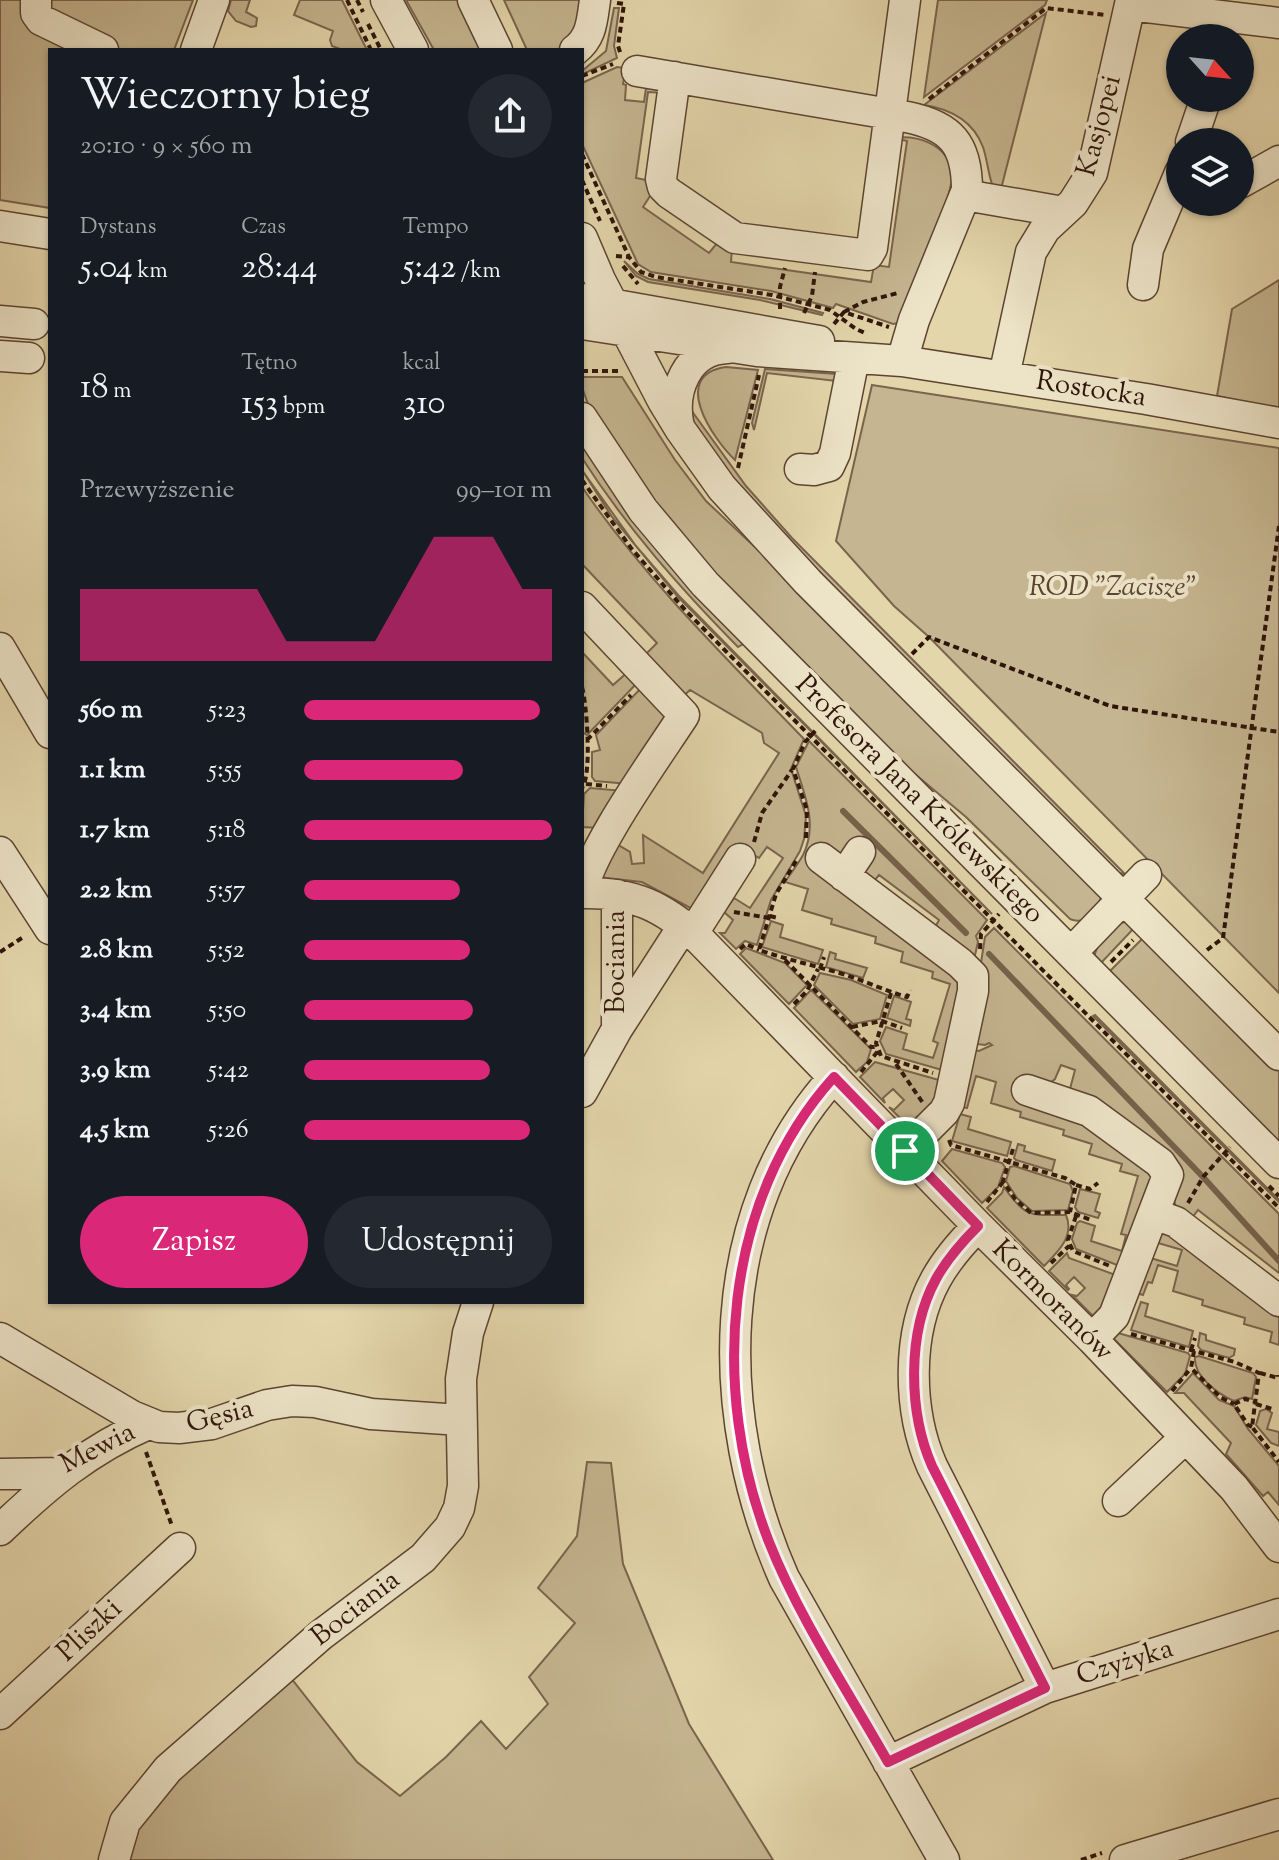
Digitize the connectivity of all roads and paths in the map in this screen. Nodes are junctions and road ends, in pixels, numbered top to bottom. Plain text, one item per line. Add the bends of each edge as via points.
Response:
1 (36, 0) edge
2 (214, 0) edge
3 (347, 0) edge
4 (386, 0) edge
5 (473, 0) edge
6 (595, 0) edge
7 (905, 0) edge
8 (1130, 7) edge
9 (1279, 23) edge
10 (1207, 24) edge
11 (1254, 25) edge
12 (99, 48) edge
13 (197, 48) edge
14 (370, 48) edge
15 (412, 48) edge
16 (497, 48) edge
17 (578, 48) edge
18 (604, 68) dead end
19 (637, 71) dead end
20 (584, 75) edge
21 (675, 77) junction
22 (918, 108) dead end
23 (888, 114) junction
24 (584, 158) edge
25 (1279, 161) edge
26 (1254, 176) edge
27 (584, 189) edge
28 (965, 195) junction
29 (1063, 212) junction
30 (1167, 216) edge
31 (0, 226) edge
32 (48, 234) edge
33 (595, 239) edge
34 (805, 248) junction
35 (629, 257) junction
36 (619, 261) dead end
37 (1143, 285) dead end
38 (910, 289) dead end
39 (780, 297) junction
40 (647, 298) junction
41 (584, 301) edge
42 (807, 305) junction
43 (780, 309) dead end
44 (844, 312) junction
45 (803, 315) dead end
46 (838, 319) junction
47 (0, 321) edge
48 (34, 324) dead end
49 (603, 325) edge
50 (895, 329) dead end
51 (860, 345) junction
52 (732, 348) junction
53 (902, 361) junction
54 (584, 371) edge
55 (621, 371) dead end
56 (760, 372) dead end
57 (1004, 376) junction
58 (584, 421) edge
59 (1279, 423) edge
60 (680, 429) junction
61 (800, 469) dead end
62 (738, 470) dead end
63 (584, 483) edge
64 (1279, 526) edge
65 (584, 609) edge
66 (0, 648) edge
67 (912, 654) dead end
68 (584, 704) edge
69 (620, 705) dead end
70 (1250, 728) junction
71 (48, 730) edge
72 (1279, 732) edge
73 (812, 734) junction
74 (584, 740) edge
75 (793, 769) junction
76 (584, 786) edge
77 (0, 852) edge
78 (746, 857) joint
79 (825, 858) junction
80 (1146, 875) dead end
81 (584, 883) edge
82 (584, 893) edge
83 (617, 895) junction
84 (1123, 899) junction
85 (732, 912) dead end
86 (769, 917) junction
87 (778, 918) dead end
88 (995, 919) junction
89 (48, 926) edge
90 (688, 929) junction
91 (1142, 931) dead end
92 (981, 934) dead end
93 (744, 946) dead end
94 (759, 950) junction
95 (1207, 950) dead end
96 (0, 952) edge
97 (1071, 953) junction
98 (824, 957) dead end
99 (783, 959) junction
100 (819, 969) junction
101 (1104, 970) dead end
102 (868, 975) dead end
103 (866, 983) junction
104 (810, 985) junction
105 (910, 990) dead end
106 (891, 993) junction
107 (791, 1006) dead end
108 (882, 1021) junction
109 (852, 1027) junction
110 (902, 1028) dead end
111 (617, 1029) junction
112 (877, 1049) junction
113 (1279, 1055) edge
114 (895, 1062) junction
115 (934, 1073) dead end
116 (846, 1076) junction
117 (584, 1088) edge
118 (1027, 1090) dead end
119 (930, 1114) dead end
120 (952, 1130) dead end
121 (1013, 1149) dead end
122 (905, 1151) junction
123 (1226, 1151) junction
124 (1009, 1162) junction
125 (1279, 1163) edge
126 (1056, 1168) dead end
127 (1054, 1175) junction
128 (1003, 1182) junction
129 (1098, 1183) dead end
130 (1076, 1186) junction
131 (1279, 1208) edge
132 (983, 1214) junction
133 (1073, 1214) junction
134 (1165, 1218) junction
135 (1091, 1220) dead end
136 (1069, 1246) junction
137 (1144, 1257) junction
138 (1050, 1264) dead end
139 (1279, 1301) edge
140 (477, 1304) edge
141 (1136, 1335) dead end
142 (0, 1338) edge
143 (1195, 1338) dead end
144 (1092, 1339) junction
145 (1192, 1351) junction
146 (1191, 1368) junction
147 (1259, 1373) junction
148 (1278, 1375) edge
149 (1175, 1388) dead end
150 (1256, 1403) junction
151 (1234, 1404) junction
152 (1272, 1409) dead end
153 (461, 1420) junction
154 (148, 1424) junction
155 (1252, 1427) junction
156 (1185, 1438) junction
157 (1268, 1447) junction
158 (1279, 1450) edge
159 (1279, 1462) edge
160 (152, 1467) dead end
161 (62, 1473) junction
162 (0, 1474) edge
163 (1118, 1501) dead end
164 (0, 1530) edge
165 (1279, 1547) edge
166 (180, 1548) joint
167 (1279, 1614) edge
168 (1045, 1688) junction
169 (0, 1714) edge
170 (888, 1762) junction
171 (1279, 1814) edge
172 (114, 1860) edge
173 (944, 1860) edge
174 (1125, 1860) edge

1 - 12 street via 41,20
2 - 13 street
3 - 14 path
4 - 15 street
5 - 16 street
6 - 17 street via 591,29
7 - 23 street
8 - 10 street
8 - 22 path via 1046,8
8 - 29 street, Kasjopei via 1092,173
9 - 11 street
18 - 20 path
19 - 21 street
21 - 23 street
21 - 34 street via 663,187 735,238
23 - 28 street via 945,130 963,155
23 - 34 street via 868,255
24 - 35 path
25 - 26 street
27 - 33 path
28 - 29 street
28 - 53 street
29 - 57 street, Kasjopei via 1031,252
30 - 37 street via 1148,249
31 - 32 street
33 - 35 path
33 - 49 street
34 - 39 path via 780,287
34 - 42 path via 814,291
35 - 39 path via 641,272 656,277
36 - 40 path
38 - 44 path
39 - 42 path
39 - 43 path
40 - 49 street, Rostocka
40 - 53 street, Rostocka
41 - 49 street, Rostocka
42 - 45 path
42 - 46 path via 830,310
44 - 46 path
44 - 50 path
46 - 51 path via 856,329
47 - 48 street
49 - 52 street, Rostocka
49 - 60 street
51 - 52 street, Rostocka
51 - 53 street, Rostocka
51 - 61 street via 829,466
52 - 60 street, Rostocka via 703,355 682,378 676,408
53 - 57 street, Rostocka
54 - 55 path
56 - 62 path
57 - 59 street, Rostocka
58 - 97 street, Profesora Jana Królewskiego via 626,487 683,560
60 - 84 street via 772,545
63 - 73 path via 673,598
64 - 70 path
65 - 81 street via 684,715
66 - 71 street
67 - 70 path via 929,637 1110,706
68 - 74 path
69 - 74 path
70 - 72 path
70 - 95 path via 1223,938
73 - 75 path
73 - 88 path
74 - 76 path
75 - 78 path via 762,813
75 - 79 path via 808,826
77 - 89 street
78 - 90 street, Bociania
79 - 86 path via 776,894
79 - 122 street via 974,979 947,1107
80 - 84 street
82 - 83 street, Kormoranów
83 - 90 street, Kormoranów via 655,906
83 - 111 street, Bociania
84 - 97 street
84 - 113 street
85 - 86 path
86 - 87 path
86 - 94 path
88 - 92 path
88 - 123 path
89 - 96 path
90 - 111 street, Bociania
90 - 116 street, Kormoranów
91 - 101 path
93 - 94 path
94 - 99 path
97 - 125 street, Profesora Jana Królewskiego
98 - 100 path
99 - 100 path
99 - 104 path
100 - 103 path
100 - 104 path
102 - 103 path
103 - 106 path
104 - 107 path
104 - 109 path
105 - 106 path via 907,997
106 - 108 path
108 - 109 path
108 - 110 path
108 - 112 path
109 - 112 path
111 - 117 street, Bociania
112 - 114 path via 883,1059
112 - 116 path
114 - 115 path
114 - 119 path
116 - 122 street, Kormoranów
116 - 170 street via 811,1103 786,1142 752,1224 736,1312 736,1391 754,1494 777,1561
118 - 134 street via 1063,1085 1166,1170
120 - 124 path via 949,1147
121 - 124 path
122 - 132 street, Kormoranów
123 - 131 path
123 - 134 path
124 - 127 path
124 - 128 path
126 - 127 path
127 - 130 path
128 - 132 path
128 - 133 path via 1031,1213
129 - 130 path via 1090,1189
130 - 133 path
132 - 144 street, Kormoranów
132 - 168 street via 943,1268 924,1307 917,1342 917,1415 924,1449
133 - 135 path
133 - 136 path
134 - 137 street
134 - 139 street
136 - 137 path via 1077,1254
136 - 138 path
137 - 144 street via 1114,1316
140 - 153 street, Bociania via 463,1360
141 - 145 path
142 - 154 street, Gęsia
143 - 145 path
144 - 156 street, Kormoranów
145 - 146 path
145 - 147 path via 1236,1359
146 - 149 path
146 - 151 path
147 - 148 path
147 - 150 path
150 - 151 path via 1245,1399
150 - 152 path
150 - 155 path
151 - 155 path
153 - 154 street, Gęsia via 371,1414 292,1401 200,1427
153 - 172 street, Bociania via 462,1497 443,1538 321,1635 168,1769 125,1822
154 - 161 street, Mewia
155 - 157 path
156 - 163 street
156 - 165 street, Kormoranów via 1234,1488
157 - 158 path
157 - 159 path
160 - 166 path
161 - 162 street, Mewia
161 - 164 street
166 - 169 street, Pliszki
167 - 168 street, Czyżyka
168 - 170 street, Czyżyka
170 - 173 street
171 - 174 street

